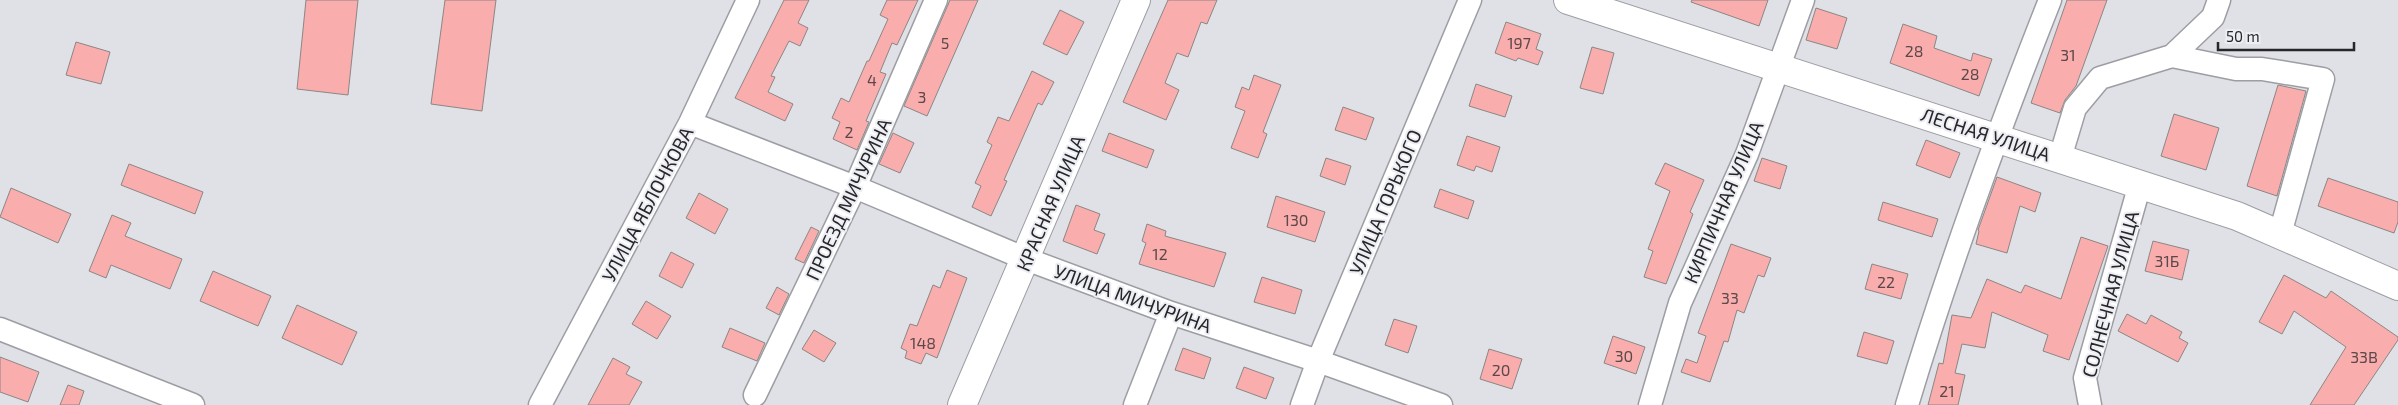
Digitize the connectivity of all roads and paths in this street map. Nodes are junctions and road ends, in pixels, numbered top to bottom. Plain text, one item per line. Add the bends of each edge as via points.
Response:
1 (748, 0) edge
2 (936, 0) edge
3 (1136, 0) edge
4 (1470, 0) edge
5 (1568, 0) edge
6 (1803, 0) edge
7 (2050, 0) edge
8 (2219, 0) edge
9 (2172, 56) junction
10 (1778, 68) junction
11 (690, 123) junction
12 (1996, 137) junction
13 (2060, 158) junction
14 (2140, 184) junction
15 (855, 187) junction
16 (2280, 234) junction
17 (1026, 259) junction
18 (2398, 286) edge
19 (1171, 312) junction
20 (0, 328) edge
21 (1318, 361) junction
22 (755, 395) dead end
23 (167, 400) edge
24 (193, 405) edge
25 (540, 405) edge
26 (962, 405) edge
27 (1134, 405) edge
28 (1302, 405) edge
29 (1441, 405) edge
30 (1650, 405) edge
31 (1907, 405) edge
32 (2090, 405) edge

1 - 11 street, УЛИЦА ЯБЛОЧКОВА
2 - 15 street, ПРОЕЗД МИЧУРИНА
3 - 17 street, КРАСНАЯ УЛИЦА
4 - 21 street, УЛИЦА ГОРЬКОГО
5 - 10 street, ЛЕСНАЯ УЛИЦА
6 - 10 street, КИРПИЧНАЯ УЛИЦА
7 - 12 street
8 - 9 street via 2213,17
9 - 13 street via 2100,78 2075,108
9 - 16 street via 2323,79
10 - 12 street, ЛЕСНАЯ УЛИЦА
10 - 30 street, КИРПИЧНАЯ УЛИЦА via 1746,154 1680,303
11 - 15 street, УЛИЦА МИЧУРИНА
11 - 25 street, УЛИЦА ЯБЛОЧКОВА
12 - 13 street, ЛЕСНАЯ УЛИЦА
12 - 31 street via 1936,307
13 - 14 street, ЛЕСНАЯ УЛИЦА
14 - 16 street, ЛЕСНАЯ УЛИЦА
14 - 32 street, СОЛНЕЧНАЯ УЛИЦА via 2085,378
15 - 17 street, УЛИЦА МИЧУРИНА
15 - 22 street, ПРОЕЗД МИЧУРИНА
16 - 18 street, ЛЕСНАЯ УЛИЦА
17 - 19 street, УЛИЦА МИЧУРИНА
17 - 26 street, КРАСНАЯ УЛИЦА
19 - 21 street, УЛИЦА МИЧУРИНА
19 - 27 street
20 - 23 street
21 - 28 street, УЛИЦА ГОРЬКОГО
21 - 29 street, УЛИЦА МИЧУРИНА
23 - 24 street

